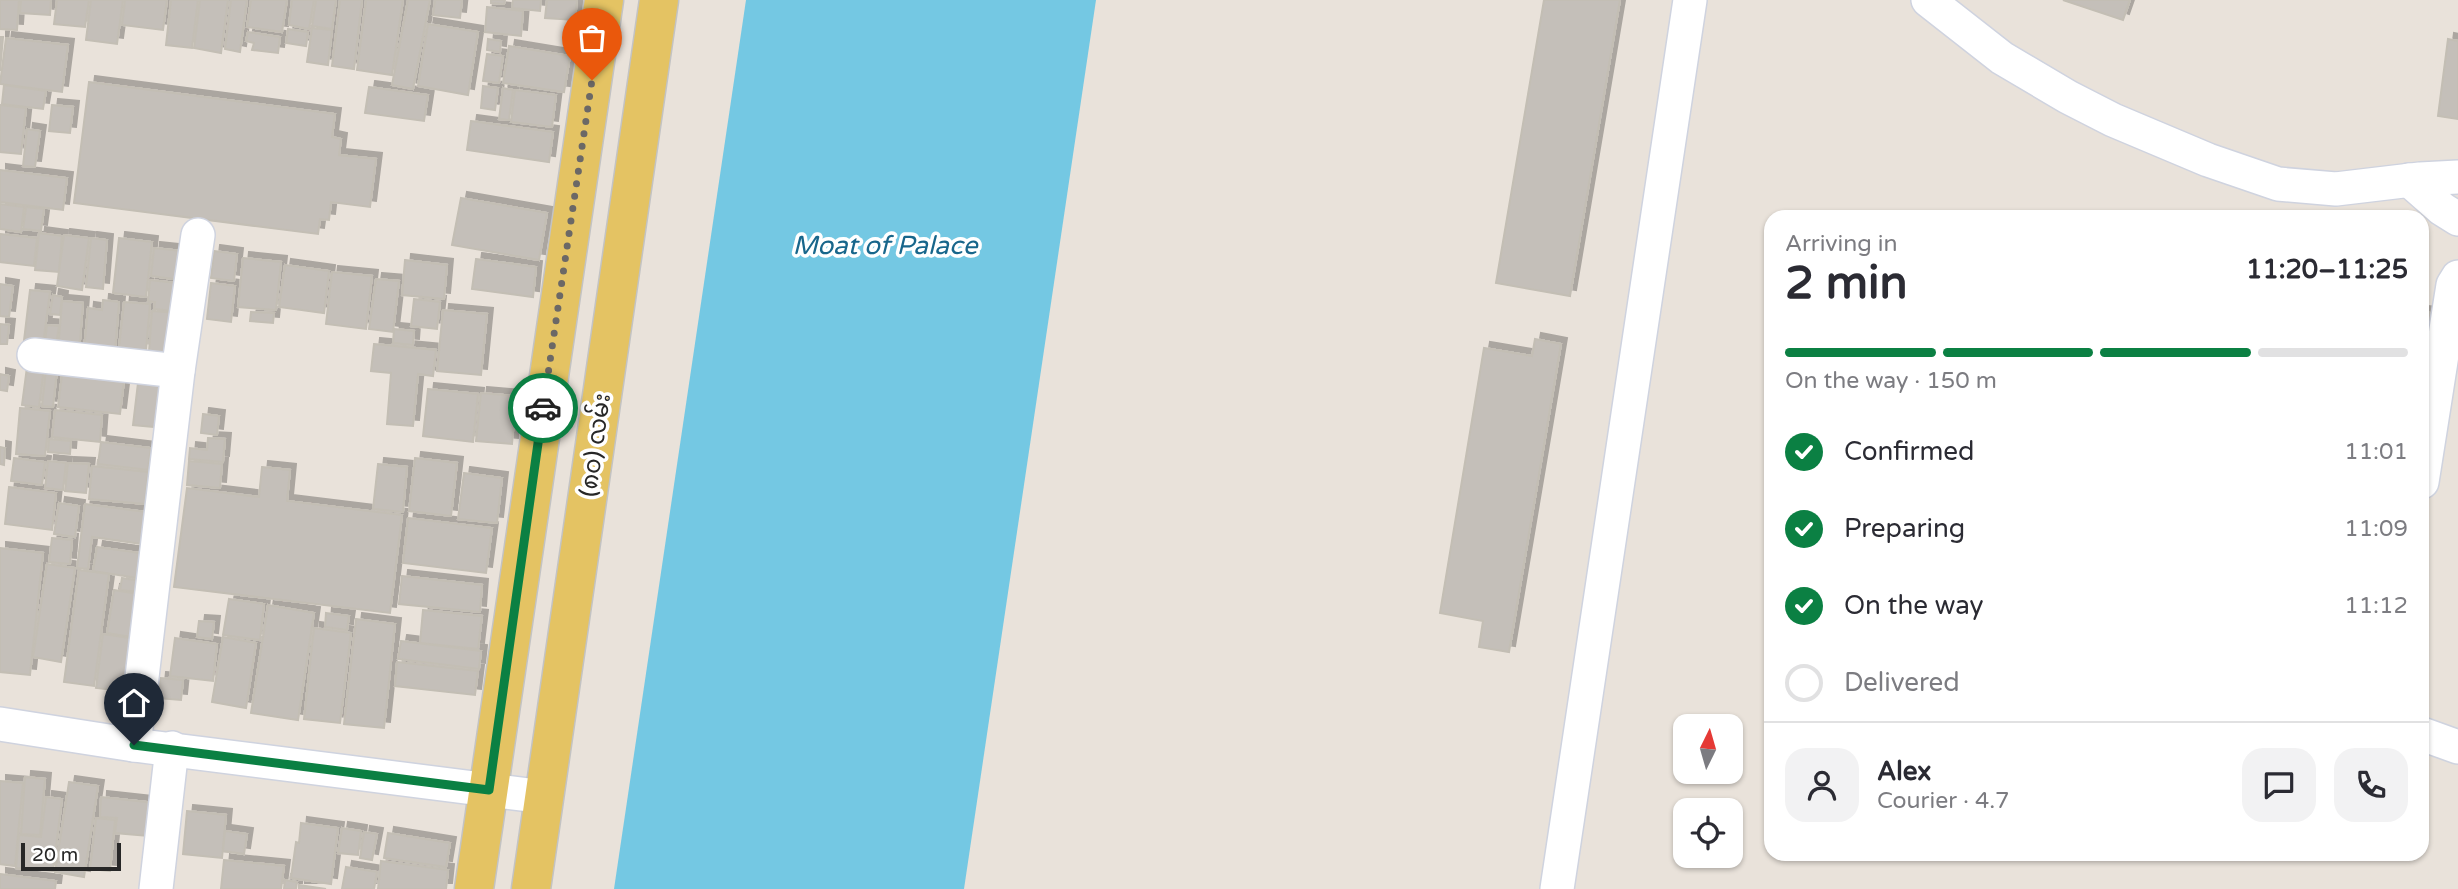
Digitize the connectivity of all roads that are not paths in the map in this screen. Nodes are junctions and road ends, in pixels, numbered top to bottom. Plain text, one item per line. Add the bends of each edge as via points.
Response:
1 (604, 0) edge
2 (659, 0) edge
3 (1690, 0) edge
4 (1928, 0) edge
5 (2458, 177) edge
6 (2409, 180) junction
7 (2458, 219) edge
8 (198, 234) dead end
9 (2458, 277) edge
10 (34, 355) dead end
11 (178, 371) junction
12 (2429, 438) edge
13 (0, 724) edge
14 (2429, 737) edge
15 (134, 745) junction
16 (2458, 747) edge
17 (172, 748) junction
18 (489, 790) junction
19 (545, 797) junction
20 (156, 889) edge
21 (474, 889) edge
22 (531, 889) edge
23 (1557, 889) edge

1 - 18 main road
2 - 19 main road, (၈၀) လမ်း
3 - 23 street
4 - 6 street via 2038,81 2113,120 2208,160 2277,184 2336,189
5 - 6 street
6 - 7 street
8 - 11 street
9 - 12 street
10 - 11 street
11 - 15 street
13 - 15 street
14 - 16 street
15 - 17 street
17 - 18 street
17 - 20 street
18 - 19 street
18 - 21 main road
19 - 22 main road, (၈၀) လမ်း

